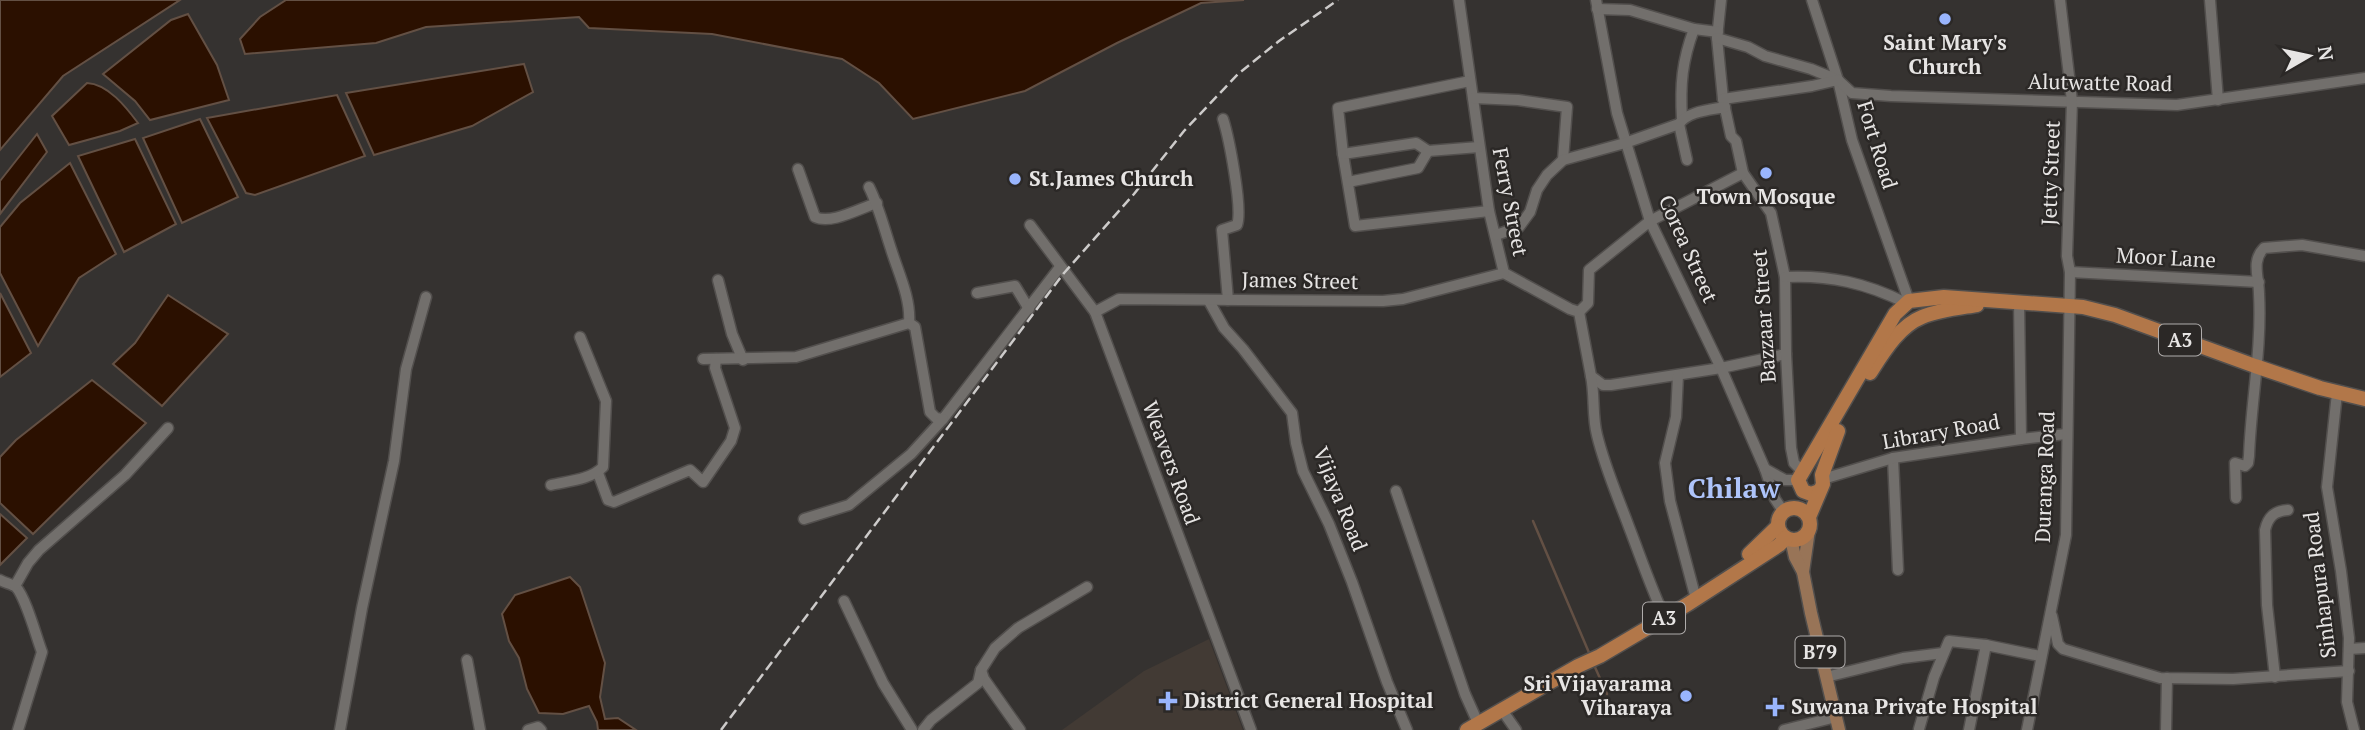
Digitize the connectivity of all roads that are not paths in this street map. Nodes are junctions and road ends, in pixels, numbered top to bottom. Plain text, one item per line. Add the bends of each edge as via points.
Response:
1 (1459, 0) edge
2 (1721, 0) edge
3 (1812, 0) edge
4 (2060, 0) edge
5 (2210, 0) edge
6 (1597, 4) edge
7 (1694, 29) junction
8 (1718, 35) junction
9 (2365, 78) edge
10 (1838, 80) junction
11 (1470, 81) junction
12 (1473, 98) junction
13 (2218, 100) junction
14 (2072, 101) junction
15 (1724, 103) junction
16 (1223, 119) dead end
17 (1680, 122) junction
18 (1625, 143) junction
19 (1479, 148) junction
20 (1428, 150) junction
21 (1343, 154) junction
22 (1563, 160) junction
23 (1687, 160) dead end
24 (798, 169) dead end
25 (1743, 173) junction
26 (1348, 182) junction
27 (869, 187) dead end
28 (877, 203) junction
29 (1489, 211) junction
30 (1650, 221) junction
31 (1030, 225) dead end
32 (1496, 235) junction
33 (2365, 256) edge
34 (1060, 267) junction
35 (2070, 272) junction
36 (1504, 273) junction
37 (1784, 277) junction
38 (718, 280) dead end
39 (2259, 282) junction
40 (977, 293) dead end
41 (426, 297) dead end
42 (1228, 300) junction
43 (1209, 301) junction
44 (1909, 302) junction
45 (1992, 302) junction
46 (2019, 302) junction
47 (2070, 305) junction
48 (1029, 309) junction
49 (1095, 312) junction
50 (1579, 312) junction
51 (1918, 319) junction
52 (909, 323) junction
53 (580, 337) dead end
54 (1786, 354) junction
55 (703, 359) dead end
56 (716, 359) junction
57 (743, 359) junction
58 (2255, 366) junction
59 (1721, 368) junction
60 (1678, 375) junction
61 (1591, 376) junction
62 (2337, 393) junction
63 (2365, 399) edge
64 (943, 419) junction
65 (168, 428) dead end
66 (2066, 434) junction
67 (2021, 439) junction
68 (1893, 458) junction
69 (1765, 469) junction
70 (598, 473) junction
71 (1800, 475) junction
72 (1821, 482) junction
73 (551, 485) dead end
74 (1396, 491) dead end
75 (2236, 498) dead end
76 (2288, 510) dead end
77 (1783, 512) junction
78 (804, 520) dead end
79 (1809, 523) junction
80 (1785, 534) junction
81 (1898, 570) dead end
82 (1803, 572) junction
83 (0, 580) edge
84 (15, 586) junction
85 (1087, 587) dead end
86 (1696, 599) junction
87 (844, 601) dead end
88 (2050, 610) junction
89 (1665, 618) junction
90 (1986, 645) junction
91 (2365, 648) edge
92 (2349, 649) junction
93 (1944, 653) junction
94 (2040, 656) junction
95 (467, 660) dead end
96 (981, 670) junction
97 (2349, 671) junction
98 (1826, 677) junction
99 (2275, 677) junction
100 (2167, 678) junction
101 (1502, 710) junction
102 (1838, 723) edge
103 (1472, 726) edge
104 (1919, 729) edge
105 (19, 730) edge
106 (341, 730) edge
107 (480, 730) edge
108 (528, 730) edge
109 (541, 730) edge
110 (912, 730) edge
111 (923, 730) edge
112 (1020, 730) edge
113 (1251, 730) edge
114 (1407, 730) edge
115 (1516, 730) edge
116 (1784, 730) edge
117 (1969, 730) edge
118 (2026, 730) edge
119 (2166, 730) edge
120 (2354, 730) edge

1 - 11 street, Ferry Street
2 - 8 street, Bazzaar Street
3 - 10 street, Fort Road
4 - 14 street, Jetty Street
5 - 13 street
6 - 7 street, Alutwatte Road
6 - 18 street, Corea Street
7 - 8 street, Alutwatte Road
7 - 17 street via 1684,55
8 - 10 street, Alutwatte Road
8 - 15 street, Bazzaar Street
9 - 13 street, Alutwatte Road
10 - 14 street, Alutwatte Road via 1852,93 1862,94
10 - 15 street
10 - 44 street, Fort Road via 1852,140
11 - 12 street, Ferry Street
11 - 21 street via 1338,108
12 - 19 street, Ferry Street
12 - 22 street via 1567,107
13 - 14 street, Alutwatte Road via 2178,105
14 - 35 street, Jetty Street
15 - 17 street
15 - 25 street, Bazzaar Street
16 - 42 street via 1240,210 1237,225 1222,230
17 - 18 street
17 - 23 street
18 - 22 street
18 - 30 street, Corea Street
19 - 20 street
19 - 29 street, Ferry Street
20 - 21 street via 1416,143
20 - 26 street via 1418,168
21 - 26 street
22 - 32 street via 1537,190 1519,227
24 - 28 street via 815,217 821,220
25 - 30 street
25 - 37 street, Bazzaar Street via 1771,213
26 - 29 street via 1355,226
27 - 28 street
28 - 52 street via 910,312
29 - 32 street, Ferry Street
30 - 50 street via 1589,270 1588,303
30 - 59 street, Corea Street
31 - 34 street, Weavers Road
32 - 36 street, Ferry Street
33 - 39 street via 2302,245 2264,248 2257,255
34 - 48 street
34 - 49 street, Weavers Road
35 - 39 street, Moor Lane
35 - 47 street, Jetty Street
36 - 42 street, James Street via 1393,300
36 - 50 street, Ferry Street
37 - 44 street via 1860,284
37 - 54 street, Bazzaar Street
38 - 57 street
39 - 58 street via 2260,338
40 - 48 street via 1015,286
41 - 106 street via 406,369 394,461
42 - 43 street, James Street
43 - 49 street, James Street via 1119,299
43 - 114 street, Vijaya Road via 1224,328 1292,413 1303,471 1334,536
44 - 45 highway, A3 via 1944,298
44 - 51 highway via 1903,309 1905,316
44 - 71 highway via 1895,314
45 - 46 highway, A3
45 - 51 highway, A3
46 - 47 highway, A3
46 - 67 street
47 - 58 highway, A3 via 2115,315
47 - 66 street, Duranga Road
48 - 64 street
49 - 113 street, Weavers Road
50 - 61 street
51 - 72 highway, A3 via 1891,343 1853,401 1833,440
52 - 57 street via 796,358
52 - 64 street via 915,327 930,412
53 - 70 street via 606,401 603,467
54 - 59 street
54 - 71 street, Bazzaar Street via 1792,456
55 - 56 street
56 - 57 street
56 - 70 street via 735,428 702,482 690,470 614,502 608,500
58 - 62 highway, A3
58 - 75 street via 2248,463 2235,463
59 - 60 street
59 - 69 street, Corea Street
60 - 61 street via 1611,385
60 - 86 street via 1676,417 1665,463 1670,501
61 - 89 street via 1596,433 1609,480
62 - 63 highway, A3
62 - 92 street, Sinhapura Road via 2327,487
64 - 78 street via 911,454 849,505
65 - 84 street via 125,475 39,550
66 - 67 street, Library Road
66 - 88 street, Duranga Road via 2066,535
67 - 68 street, Library Road
68 - 72 street, Library Road
68 - 81 street
69 - 71 street via 1785,480
69 - 77 street, Corea Street
70 - 73 street
71 - 72 highway via 1814,469
71 - 72 highway via 1800,487 1807,493
72 - 79 highway, A3
74 - 103 street
76 - 99 street via 2268,519 2265,530
77 - 79 highway via 1797,508
77 - 80 highway via 1779,518
79 - 80 highway via 1800,539
79 - 82 main road, B79
80 - 82 main road, B79
80 - 86 highway, A3 via 1779,545
82 - 98 main road, B79
83 - 84 street
84 - 105 street via 43,652
85 - 96 street via 1018,628 995,648
86 - 89 highway, A3
87 - 110 street via 883,683
88 - 94 street, Duranga Road
88 - 100 street via 2063,649
89 - 101 highway, A3
90 - 93 street via 1949,641
90 - 94 street
90 - 117 street
91 - 92 street
92 - 97 street, Sinhapura Road
93 - 98 street
93 - 104 street
94 - 118 street, Duranga Road
95 - 107 street
96 - 111 street via 978,683
96 - 112 street
97 - 99 street
97 - 120 street, Sinhapura Road via 2347,702
98 - 102 main road, B79
99 - 100 street
100 - 119 street
101 - 103 highway, A3
101 - 115 street
102 - 116 street
108 - 109 street

